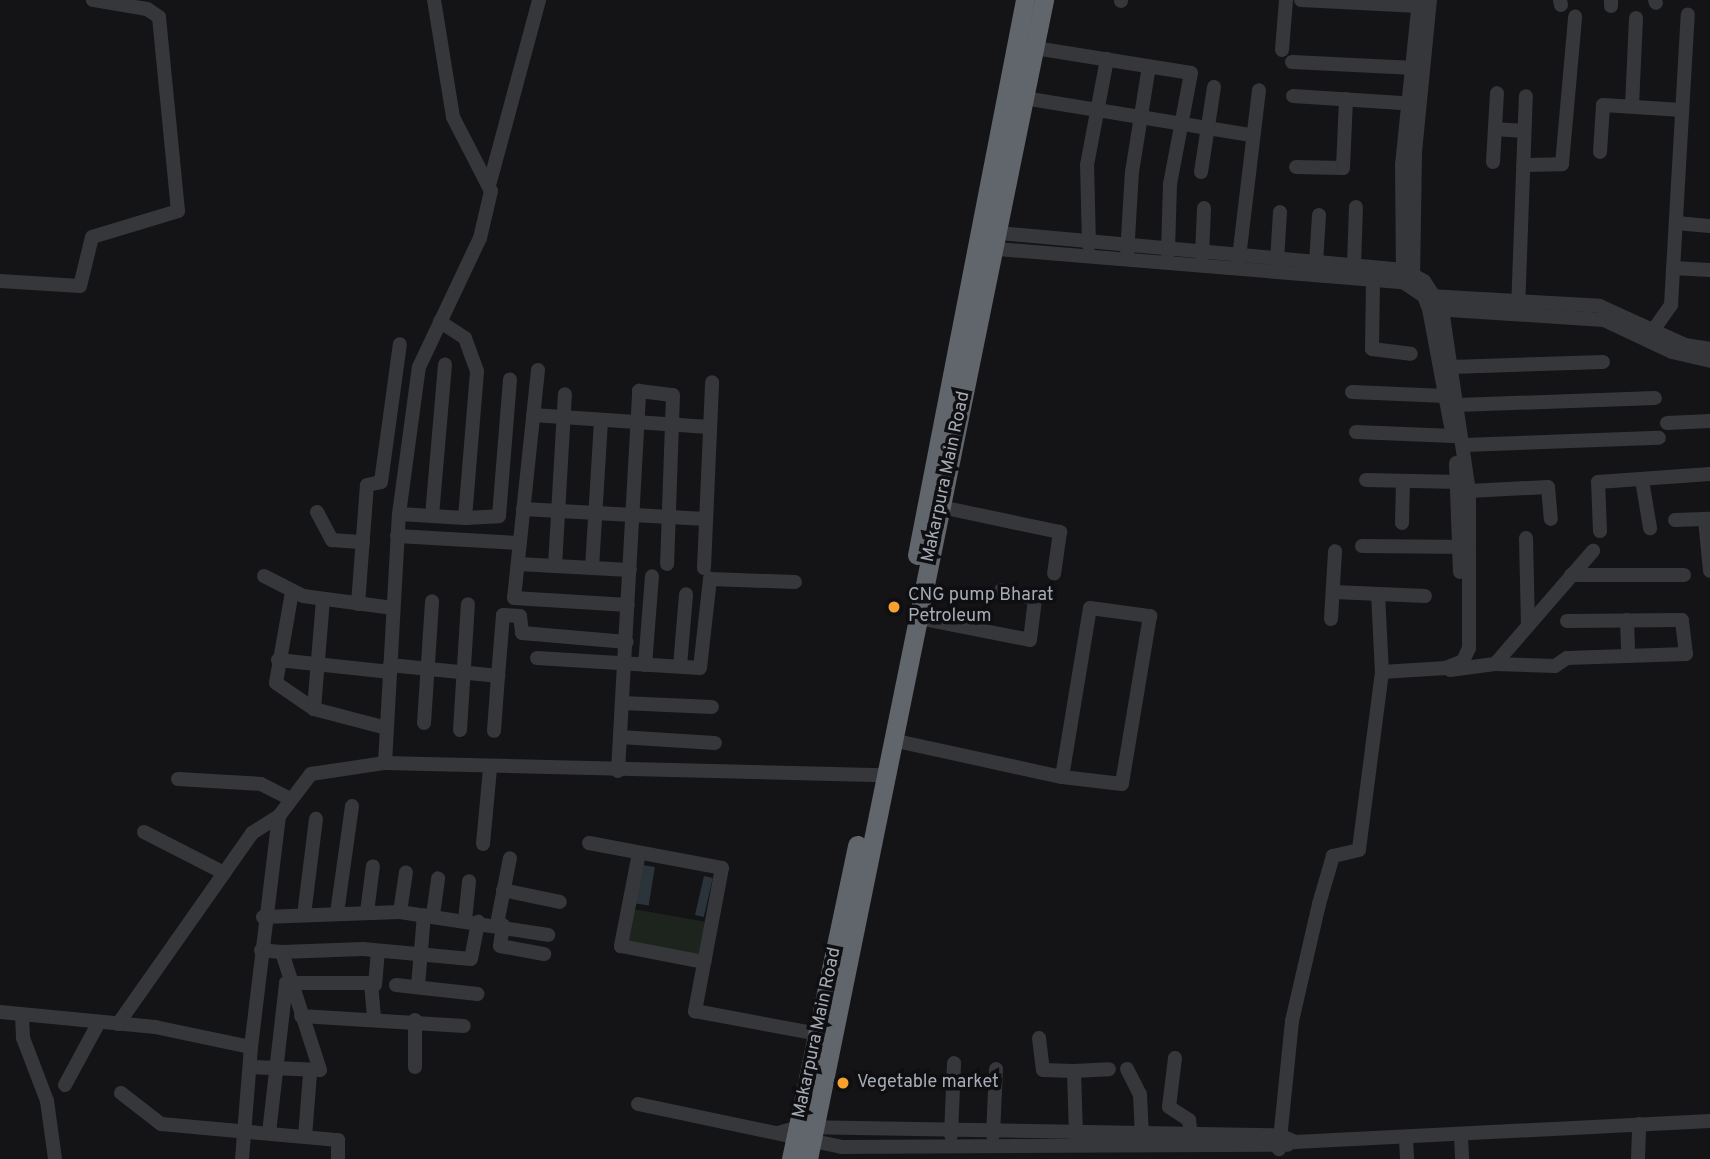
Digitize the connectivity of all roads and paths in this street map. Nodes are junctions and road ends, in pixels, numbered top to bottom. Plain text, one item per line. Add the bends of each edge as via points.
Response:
1 (93, 0) edge
2 (434, 0) edge
3 (539, 0) edge
4 (1025, 0) edge
5 (1044, 0) edge
6 (1286, 0) edge
7 (1301, 0) edge
8 (1423, 2) edge
9 (1688, 13) dead end
10 (1575, 17) dead end
11 (1636, 18) dead end
12 (1423, 33) junction
13 (1035, 48) junction
14 (1282, 50) dead end
15 (1107, 59) junction
16 (1292, 62) dead end
17 (1149, 66) junction
18 (1415, 68) junction
19 (1214, 87) dead end
20 (1259, 90) dead end
21 (1497, 93) dead end
22 (1293, 96) dead end
23 (1526, 96) dead end
24 (1024, 98) junction
25 (1346, 99) junction
26 (1415, 103) junction
27 (1632, 106) junction
28 (1096, 110) junction
29 (1682, 110) junction
30 (1139, 118) junction
31 (1181, 125) junction
32 (1208, 129) junction
33 (1495, 129) junction
34 (1524, 131) junction
35 (1251, 135) junction
36 (1600, 152) dead end
37 (1493, 162) dead end
38 (1523, 165) junction
39 (1296, 167) dead end
40 (1201, 172) dead end
41 (490, 182) junction
42 (1356, 207) dead end
43 (1205, 208) dead end
44 (1280, 212) dead end
45 (1319, 215) dead end
46 (1676, 223) junction
47 (1710, 226) edge
48 (986, 240) junction
49 (1088, 245) junction
50 (1168, 253) junction
51 (1127, 256) junction
52 (1202, 256) junction
53 (1278, 261) junction
54 (1316, 263) junction
55 (1239, 264) junction
56 (1354, 265) junction
57 (1673, 268) junction
58 (1710, 271) edge
59 (1373, 279) junction
60 (0, 281) edge
61 (1421, 290) junction
62 (1518, 308) junction
63 (440, 321) junction
64 (1652, 335) junction
65 (400, 344) dead end
66 (1710, 349) edge
67 (1411, 354) dead end
68 (1710, 361) edge
69 (1603, 362) dead end
70 (446, 365) dead end
71 (1451, 367) junction
72 (538, 370) dead end
73 (510, 379) dead end
74 (712, 382) dead end
75 (1352, 392) dead end
76 (565, 394) dead end
77 (1655, 398) dead end
78 (1451, 400) junction
79 (533, 415) junction
80 (563, 417) junction
81 (601, 421) junction
82 (1710, 421) edge
83 (636, 422) junction
84 (1667, 423) dead end
85 (672, 424) junction
86 (709, 427) junction
87 (1356, 432) dead end
88 (1659, 438) dead end
89 (1459, 441) junction
90 (1710, 474) edge
91 (1366, 480) dead end
92 (1642, 480) junction
93 (1402, 481) junction
94 (1464, 487) junction
95 (941, 506) junction
96 (523, 509) junction
97 (558, 511) junction
98 (317, 512) dead end
99 (595, 513) junction
100 (399, 514) junction
101 (432, 516) junction
102 (632, 516) junction
103 (669, 517) junction
104 (465, 518) junction
105 (706, 519) junction
106 (1551, 519) dead end
107 (1708, 519) edge
108 (1675, 520) dead end
109 (1402, 523) dead end
110 (1650, 528) dead end
111 (1600, 531) dead end
112 (397, 537) junction
113 (1526, 538) dead end
114 (363, 542) junction
115 (520, 543) junction
116 (1362, 546) dead end
117 (1464, 547) junction
118 (1335, 551) dead end
119 (1592, 551) dead end
120 (518, 564) junction
121 (667, 564) dead end
122 (555, 566) junction
123 (592, 568) junction
124 (704, 568) dead end
125 (630, 570) junction
126 (1710, 571) edge
127 (1054, 574) dead end
128 (1571, 575) junction
129 (1684, 575) dead end
130 (264, 576) dead end
131 (652, 576) dead end
132 (795, 582) dead end
133 (1001, 590) dead end
134 (292, 592) junction
135 (1334, 592) junction
136 (686, 594) dead end
137 (1378, 594) junction
138 (1425, 596) dead end
139 (323, 599) junction
140 (432, 601) dead end
141 (358, 604) junction
142 (468, 604) dead end
143 (628, 605) junction
144 (393, 608) junction
145 (918, 618) junction
146 (1331, 619) dead end
147 (1627, 620) junction
148 (1567, 621) dead end
149 (1528, 625) junction
150 (627, 642) junction
151 (1628, 656) junction
152 (537, 658) dead end
153 (278, 660) junction
154 (625, 663) junction
155 (318, 664) junction
156 (645, 664) junction
157 (1495, 664) junction
158 (680, 666) junction
159 (1451, 666) junction
160 (390, 669) junction
161 (428, 669) junction
162 (1382, 672) junction
163 (464, 673) junction
164 (498, 676) junction
165 (622, 703) junction
166 (712, 707) dead end
167 (314, 709) junction
168 (424, 723) dead end
169 (387, 728) junction
170 (460, 730) dead end
171 (494, 732) dead end
172 (620, 737) junction
173 (892, 740) junction
174 (715, 743) dead end
175 (385, 763) junction
176 (490, 769) junction
177 (618, 771) junction
178 (878, 774) junction
179 (1062, 777) junction
180 (178, 779) dead end
181 (288, 798) junction
182 (352, 806) dead end
183 (279, 816) junction
184 (316, 818) dead end
185 (144, 832) dead end
186 (589, 843) dead end
187 (483, 844) dead end
188 (639, 853) junction
189 (510, 858) dead end
190 (373, 866) dead end
191 (406, 872) dead end
192 (225, 873) junction
193 (438, 878) dead end
194 (469, 881) dead end
195 (503, 890) junction
196 (560, 902) dead end
197 (367, 912) junction
198 (400, 912) junction
199 (337, 913) junction
200 (304, 915) junction
201 (429, 915) junction
202 (263, 917) junction
203 (471, 921) junction
204 (500, 925) junction
205 (548, 935) dead end
206 (261, 950) junction
207 (378, 951) junction
208 (282, 952) junction
209 (421, 954) junction
210 (544, 954) dead end
211 (704, 962) junction
212 (290, 981) junction
213 (375, 985) junction
214 (396, 985) dead end
215 (418, 986) junction
216 (478, 994) dead end
217 (0, 1012) edge
218 (302, 1016) junction
219 (22, 1017) junction
220 (374, 1017) junction
221 (415, 1020) junction
222 (99, 1022) junction
223 (118, 1024) junction
224 (464, 1026) dead end
225 (818, 1034) junction
226 (1039, 1038) dead end
227 (251, 1047) junction
228 (1175, 1058) dead end
229 (954, 1063) dead end
230 (251, 1067) junction
231 (415, 1067) dead end
232 (275, 1069) junction
233 (996, 1069) dead end
234 (1109, 1069) dead end
235 (1127, 1069) dead end
236 (1074, 1071) junction
237 (310, 1074) junction
238 (65, 1085) dead end
239 (121, 1093) dead end
240 (638, 1104) dead end
241 (1710, 1121) edge
242 (1639, 1125) junction
243 (245, 1131) junction
244 (269, 1133) junction
245 (951, 1135) junction
246 (993, 1135) junction
247 (1076, 1135) junction
248 (1142, 1136) junction
249 (305, 1137) junction
250 (1461, 1137) junction
251 (1406, 1139) junction
252 (799, 1142) edge
253 (1046, 1142) junction
254 (1280, 1142) junction
255 (1195, 1148) edge
256 (981, 1154) edge
257 (55, 1159) edge
258 (242, 1159) edge
259 (338, 1159) edge
260 (1407, 1159) edge
261 (1462, 1159) edge
262 (1638, 1159) edge

1 - 60 street via 147,9 159,17 178,211 92,237 80,286
2 - 41 street via 453,117
3 - 41 street
4 - 48 highway, Makarpura Main Road
5 - 13 highway, Makarpura Main Road
6 - 14 street
7 - 8 street
8 - 12 street
9 - 29 street
10 - 38 street via 1562,164
11 - 27 street
12 - 18 street
12 - 26 street
13 - 15 street
13 - 24 highway, Makarpura Main Road
15 - 17 street
15 - 28 street
16 - 18 street
17 - 30 street
17 - 31 street via 1191,72
18 - 26 street
19 - 32 street
20 - 35 street
21 - 33 street
22 - 25 street
23 - 34 street
24 - 28 street
24 - 48 highway, Makarpura Main Road
25 - 26 street
25 - 39 street via 1343,168
26 - 61 street via 1402,165
27 - 29 street
27 - 36 street via 1603,105
28 - 30 street
28 - 49 street via 1087,165
29 - 46 street
30 - 31 street
30 - 51 street
31 - 32 street
31 - 50 street via 1170,184
32 - 35 street
32 - 40 street
33 - 34 street
33 - 37 street
34 - 38 street
35 - 55 street
38 - 62 street
41 - 63 street via 480,238
42 - 56 street
43 - 52 street
44 - 53 street
45 - 54 street
46 - 47 street
46 - 57 street
48 - 49 street
48 - 51 street
48 - 95 highway, Makarpura Main Road
48 - 178 highway, Makarpura Main Road
49 - 51 street
50 - 51 street
50 - 52 street
51 - 55 street
52 - 55 street
53 - 54 street
53 - 55 street
54 - 56 street
55 - 59 street
56 - 61 street
57 - 58 street
57 - 64 street via 1671,305
59 - 61 street
59 - 67 street via 1372,349
61 - 62 street
61 - 71 street
61 - 78 street
62 - 64 street via 1616,309
63 - 100 street via 419,367
63 - 104 street via 465,338 477,371
64 - 66 street
64 - 68 street
65 - 114 street via 381,482 367,485
69 - 71 street
70 - 101 street
71 - 78 street
72 - 79 street
73 - 104 street via 499,516
74 - 86 street
75 - 78 street
76 - 80 street
77 - 78 street
78 - 89 street
79 - 80 street
79 - 96 street
80 - 81 street
80 - 97 street
81 - 83 street
81 - 99 street
82 - 84 street
83 - 85 street
83 - 85 street via 638,391 671,392
83 - 102 street
85 - 86 street
85 - 103 street
86 - 105 street
87 - 89 street
88 - 89 street
89 - 94 street
90 - 92 street
91 - 93 street
92 - 110 street
92 - 111 street via 1597,483
93 - 94 street
93 - 109 street
94 - 106 street via 1548,487
94 - 117 street
95 - 127 street via 1060,532
95 - 145 highway, Makarpura Main Road
96 - 97 street
96 - 115 street
97 - 99 street
97 - 122 street
98 - 114 street via 332,540
99 - 102 street
99 - 123 street
100 - 101 street
100 - 112 street
101 - 104 street
102 - 103 street
102 - 125 street
103 - 105 street
103 - 121 street
105 - 124 street
107 - 108 street
107 - 126 street
112 - 115 street
112 - 144 street
113 - 149 street
114 - 141 street
115 - 120 street
116 - 117 street
117 - 159 street via 1470,642
118 - 135 street
119 - 128 street
120 - 122 street
120 - 143 street via 514,598
122 - 123 street
123 - 125 street
125 - 143 street
128 - 129 street
128 - 149 street
130 - 134 street
131 - 156 street
132 - 158 street via 710,579 703,664
133 - 145 street via 1035,598 1030,640
134 - 139 street
134 - 153 street
135 - 137 street
135 - 146 street
136 - 158 street
137 - 138 street
137 - 162 street
139 - 141 street
139 - 155 street
140 - 161 street
141 - 144 street
142 - 163 street
143 - 150 street
144 - 160 street
145 - 173 highway, Makarpura Main Road
147 - 148 street
147 - 151 street
147 - 151 street via 1686,623 1685,657
149 - 157 street
150 - 154 street
150 - 164 street via 522,633 520,616 503,615
151 - 157 street via 1567,658 1544,667
152 - 154 street
153 - 155 street
153 - 167 street via 276,683
154 - 156 street
154 - 165 street
155 - 160 street
155 - 167 street
156 - 158 street
157 - 159 street
159 - 162 street
160 - 161 street
160 - 169 street
161 - 163 street
161 - 168 street
162 - 254 street via 1359,850 1333,856 1323,892 1292,1021
163 - 164 street
163 - 170 street
164 - 171 street
165 - 166 street
165 - 172 street
167 - 169 street
169 - 175 street
172 - 174 street
172 - 177 street
173 - 178 highway, Makarpura Main Road
173 - 179 street
175 - 176 street
175 - 181 street via 311,774
176 - 177 street
176 - 187 street
177 - 178 street
178 - 225 highway, Makarpura Main Road
178 - 252 highway, Makarpura Main Road
179 - 179 street via 1090,608 1150,616 1122,784
180 - 181 street via 261,784
181 - 183 street
182 - 199 street
183 - 192 street via 252,833
183 - 202 street
184 - 200 street
185 - 192 street
186 - 188 street
188 - 211 street via 621,946
188 - 211 street via 722,868
189 - 195 street
190 - 197 street
191 - 198 street
192 - 223 street
193 - 201 street
194 - 203 street
195 - 196 street
195 - 204 street
197 - 198 street
197 - 199 street
198 - 201 street
199 - 200 street
200 - 202 street
201 - 203 street
201 - 209 street
202 - 206 street
203 - 204 street
203 - 209 street via 474,958
204 - 205 street
204 - 210 street via 500,946
206 - 208 street
206 - 227 street
207 - 208 street
207 - 209 street
207 - 213 street
208 - 212 street
209 - 215 street
211 - 225 street via 695,1011
212 - 213 street
212 - 218 street
212 - 232 street via 284,988
213 - 220 street
214 - 215 street
215 - 216 street
217 - 219 street
218 - 220 street
218 - 237 street via 320,1070
219 - 222 street
219 - 257 street via 23,1038 47,1101
220 - 221 street
221 - 224 street
221 - 231 street
222 - 223 street
222 - 238 street
223 - 227 street
225 - 252 highway, Makarpura Main Road
226 - 236 street via 1043,1070
227 - 230 street
228 - 255 street via 1169,1107 1189,1120
229 - 245 street
230 - 232 street
230 - 243 street
232 - 237 street
232 - 244 street
233 - 246 street
234 - 236 street
235 - 248 street via 1140,1094
236 - 247 street
237 - 249 street
239 - 243 street via 161,1124
240 - 252 street
241 - 242 street
242 - 250 street
242 - 262 street
243 - 244 street
243 - 258 street
244 - 249 street
245 - 246 street
245 - 252 street
246 - 253 street
247 - 248 street
247 - 253 street
248 - 255 street
249 - 259 street via 340,1141
250 - 251 street
250 - 261 street
251 - 254 street
251 - 260 street
252 - 256 street
253 - 255 street
253 - 256 street
254 - 255 street

